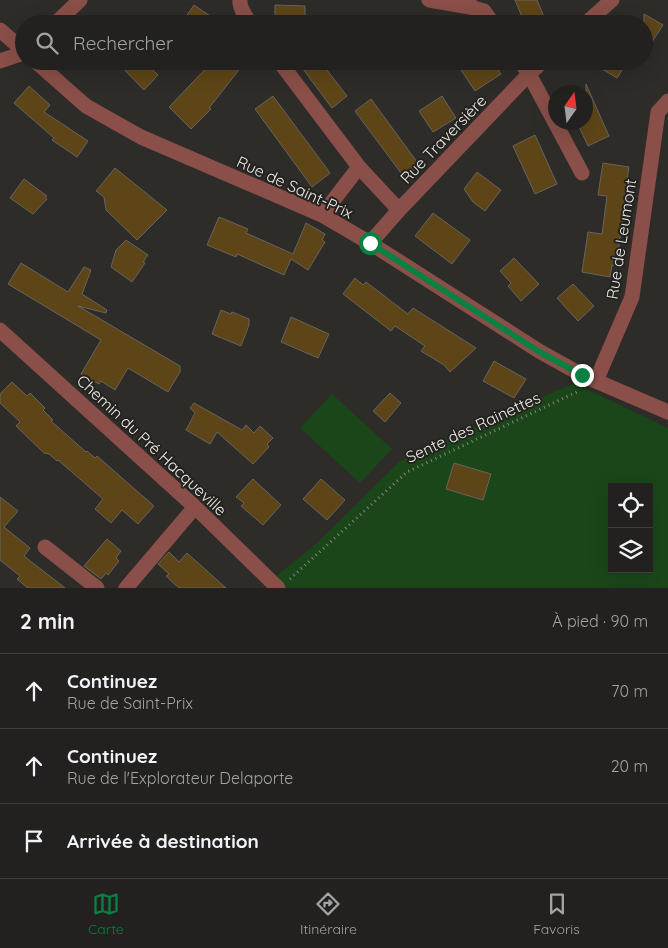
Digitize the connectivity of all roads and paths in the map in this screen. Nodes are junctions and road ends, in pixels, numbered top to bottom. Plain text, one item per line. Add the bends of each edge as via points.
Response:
1 (80, 0) edge
2 (240, 0) edge
3 (429, 0) edge
4 (612, 0) edge
5 (469, 3) edge
6 (64, 15) edge
7 (245, 15) edge
8 (487, 15) edge
9 (595, 15) edge
10 (0, 30) edge
11 (15, 44) edge
12 (15, 55) edge
13 (0, 61) edge
14 (45, 70) edge
15 (286, 70) edge
16 (526, 70) edge
17 (533, 70) edge
18 (529, 74) junction
19 (668, 101) edge
20 (359, 167) junction
21 (582, 174) dead end
22 (399, 210) junction
23 (322, 215) junction
24 (370, 243) junction
25 (0, 330) edge
26 (596, 381) junction
27 (668, 412) edge
28 (195, 507) junction
29 (45, 547) dead end
30 (283, 585) edge
31 (97, 588) edge
32 (126, 588) edge

1 - 6 street
2 - 7 street
3 - 5 street
4 - 9 street
5 - 8 street
10 - 11 street
12 - 13 street
14 - 23 street, Rue de Saint-Prix via 86,106 141,137
15 - 20 street
16 - 18 street
17 - 18 street, Rue Traversière
18 - 21 street
18 - 22 street, Rue Traversière
19 - 26 street, Rue de Leumont via 658,112 632,297
20 - 22 street
20 - 23 street
22 - 24 street, Rue Traversière
23 - 24 street, Rue de Saint-Prix
24 - 26 street, Rue de Saint-Prix via 538,351
25 - 28 street, Chemin du Pré Hacqueville
26 - 27 street, Rue de Saint-Prix
26 - 30 path, Sente des Rainettes via 407,472
28 - 30 street, Chemin du Pré Hacqueville
28 - 32 street
29 - 31 street

